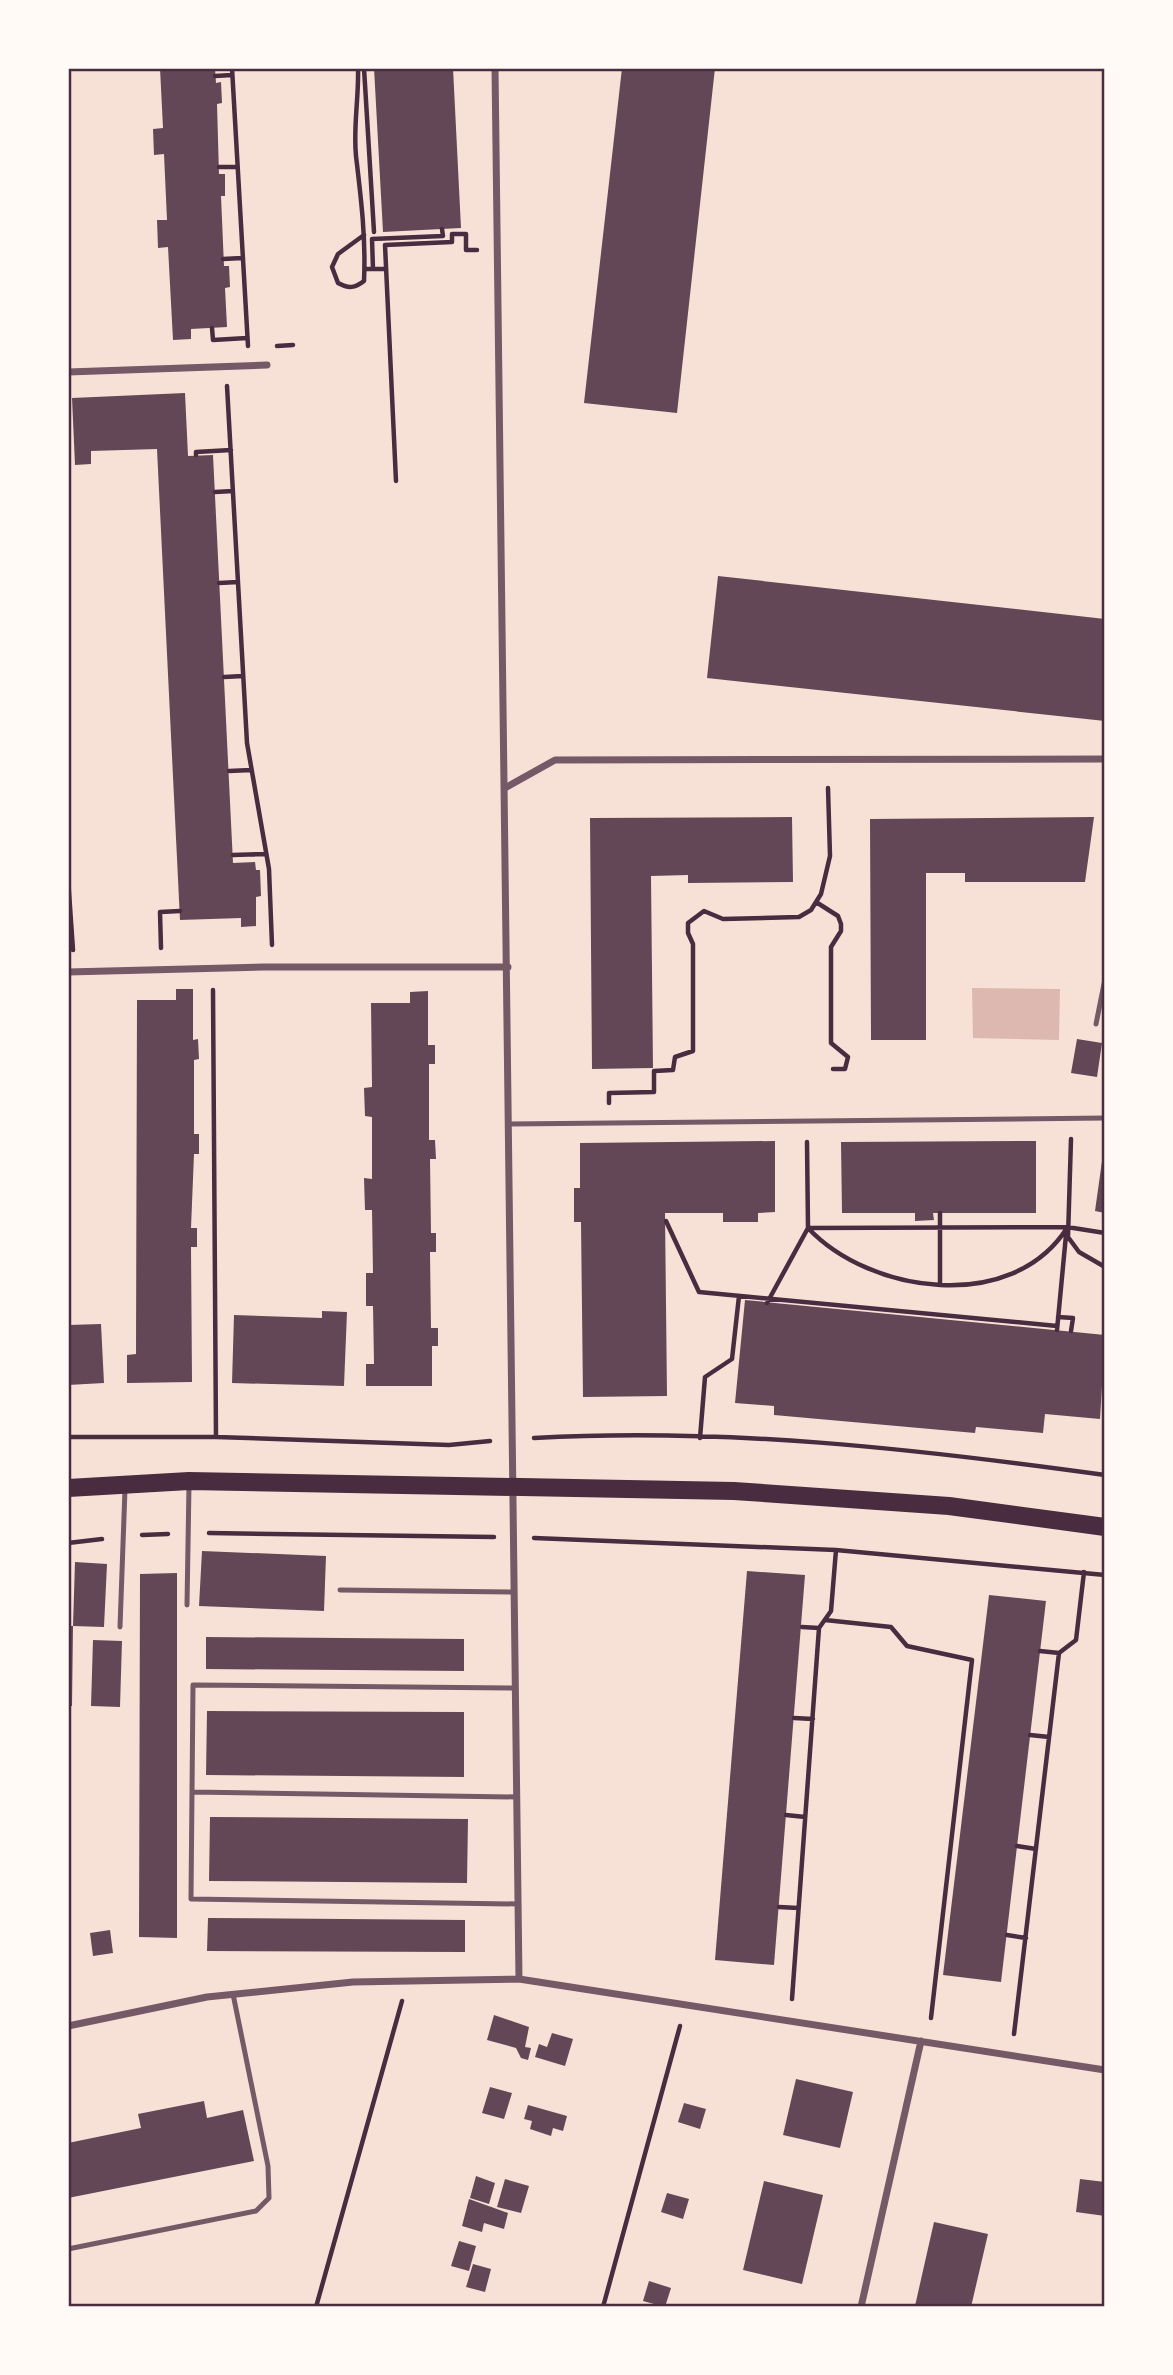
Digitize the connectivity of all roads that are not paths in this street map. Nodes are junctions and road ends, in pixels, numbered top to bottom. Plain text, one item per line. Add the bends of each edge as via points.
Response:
1 (495, 68) edge
2 (267, 365) dead end
3 (68, 372) edge
4 (1105, 759) edge
5 (505, 788) junction
6 (508, 967) junction
7 (70, 972) edge
8 (1105, 979) edge
9 (1097, 1024) dead end
10 (1105, 1118) edge
11 (510, 1124) junction
12 (189, 1481) junction
13 (125, 1483) junction
14 (68, 1488) edge
15 (511, 1489) junction
16 (1105, 1527) edge
17 (340, 1590) dead end
18 (514, 1592) junction
19 (187, 1605) dead end
20 (120, 1627) dead end
21 (516, 1688) junction
22 (192, 1792) junction
23 (517, 1797) junction
24 (518, 1904) junction
25 (519, 1979) junction
26 (233, 1994) junction
27 (68, 2026) edge
28 (921, 2041) junction
29 (1105, 2070) edge
30 (68, 2249) edge
31 (861, 2307) edge

1 - 5 street
2 - 3 street
4 - 5 street via 555,760
5 - 6 street
6 - 7 street
6 - 11 street
8 - 9 lane
10 - 11 lane
11 - 15 street
12 - 13 main road
12 - 15 main road
12 - 19 lane
13 - 14 main road
13 - 20 lane
15 - 16 main road via 734,1491 949,1506
15 - 18 street
17 - 18 lane
18 - 21 street
21 - 22 lane via 193,1685
21 - 23 street
22 - 23 lane
22 - 24 lane via 191,1899
23 - 24 street
24 - 25 street
25 - 26 street via 353,1982
25 - 28 street
26 - 27 street
26 - 30 lane via 268,2165 269,2198 256,2211
28 - 29 street
28 - 31 street

